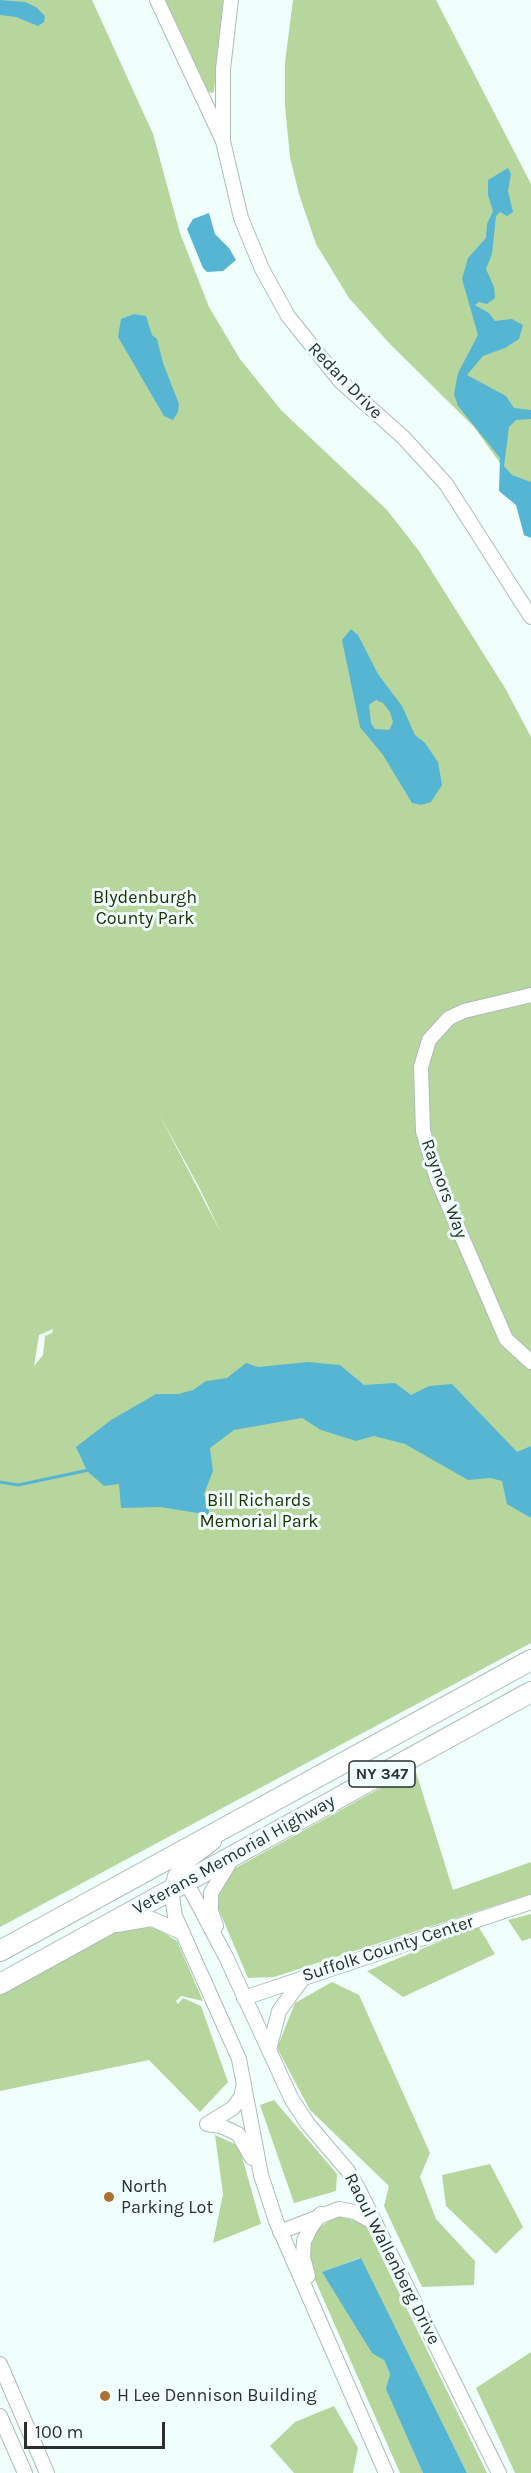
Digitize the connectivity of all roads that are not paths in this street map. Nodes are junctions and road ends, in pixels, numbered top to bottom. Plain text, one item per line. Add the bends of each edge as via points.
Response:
1 (157, 0) edge
2 (231, 0) edge
3 (223, 141) junction
4 (516, 593) junction
5 (531, 600) edge
6 (531, 617) edge
7 (531, 995) edge
8 (531, 1362) edge
9 (531, 1660) edge
10 (528, 1695) edge
11 (252, 1814) junction
12 (233, 1856) junction
13 (152, 1868) junction
14 (177, 1883) junction
15 (531, 1902) edge
16 (100, 1929) junction
17 (183, 1933) junction
18 (0, 1951) edge
19 (226, 1957) junction
20 (304, 1977) junction
21 (0, 1984) edge
22 (244, 1998) junction
23 (269, 2050) junction
24 (245, 2081) junction
25 (261, 2175) junction
26 (321, 2214) junction
27 (376, 2224) junction
28 (280, 2232) junction
29 (334, 2355) junction
30 (0, 2364) edge
31 (0, 2416) edge
32 (36, 2448) junction
33 (17, 2456) junction
34 (25, 2473) edge
35 (47, 2473) edge
36 (386, 2473) edge
37 (499, 2473) edge

1 - 3 street, Redan Drive
2 - 3 street, Redan Drive via 223,69
3 - 4 street, Redan Drive via 241,218 261,269 288,316 337,378 402,437 446,484
4 - 5 street
4 - 6 street, Redan Drive
7 - 8 street, Raynors Way via 450,1018 429,1040 421,1067 423,1131 437,1179 506,1339
9 - 11 highway, Veterans Memorial Highway / NY 347
10 - 12 highway, Veterans Memorial Highway / NY 347
11 - 13 highway, Veterans Memorial Highway / NY 347
11 - 14 street via 186,1863
12 - 14 highway, Veterans Memorial Highway / NY 347
12 - 19 street via 214,1884 210,1898
13 - 14 street
13 - 18 highway, Veterans Memorial Highway / NY 347
14 - 16 highway, Veterans Memorial Highway / NY 347
14 - 17 street via 175,1916
14 - 19 street
15 - 20 street, Suffolk County Center
16 - 17 street via 147,1919
16 - 21 highway, Veterans Memorial Highway / NY 347
17 - 24 street via 226,2026
19 - 22 street, Raoul Wallenberg Drive
20 - 22 street, Suffolk County Center
20 - 23 street via 279,2012
22 - 23 street, Raoul Wallenberg Drive
23 - 27 street, Raoul Wallenberg Drive via 297,2108 348,2170
24 - 25 street
24 - 25 street via 237,2103 207,2124 238,2134
25 - 28 street
26 - 27 street via 344,2209
26 - 28 street
26 - 29 street via 306,2236 303,2258 325,2315
27 - 37 street, Raoul Wallenberg Drive
28 - 29 street
29 - 36 street
30 - 32 street
31 - 33 street
32 - 33 street
32 - 35 street
33 - 34 street

